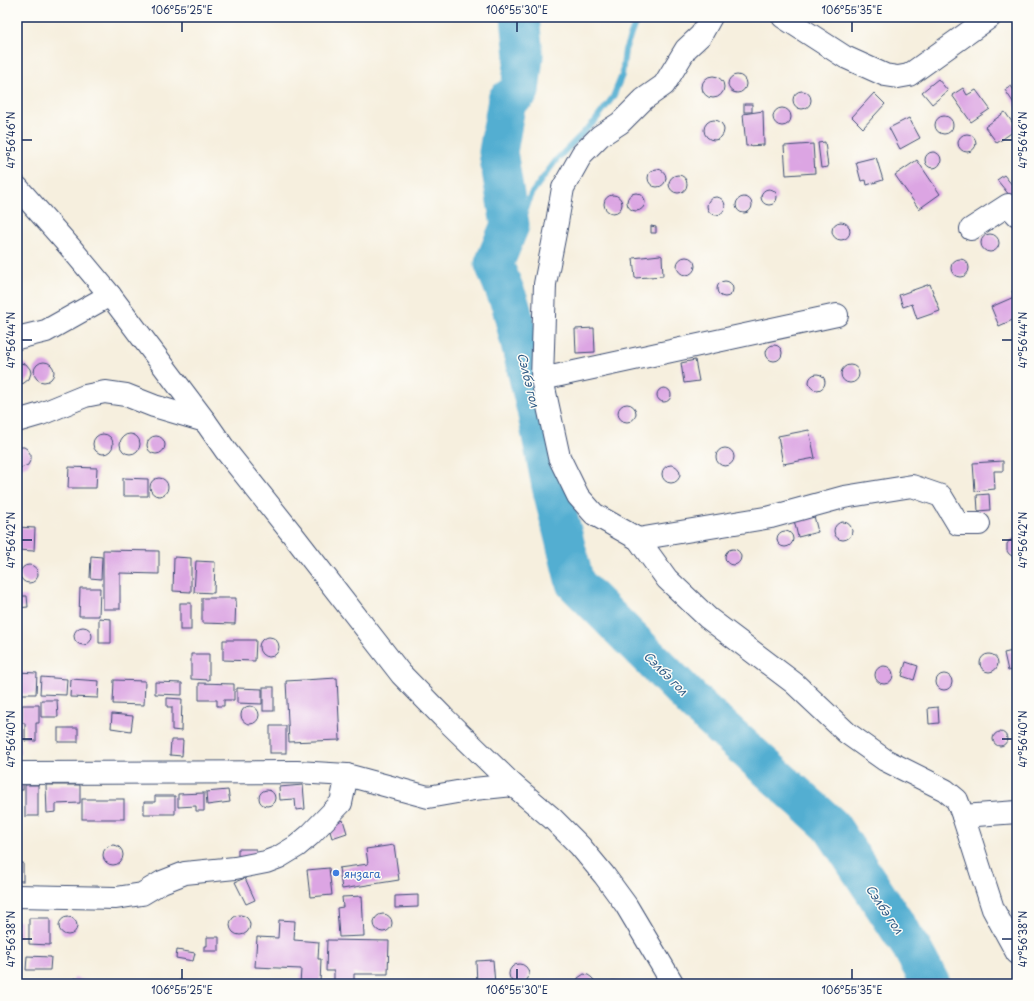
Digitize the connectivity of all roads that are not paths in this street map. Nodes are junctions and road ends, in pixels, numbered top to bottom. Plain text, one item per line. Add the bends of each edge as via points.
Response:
1 (711, 17) edge
2 (783, 17) edge
3 (990, 17) edge
4 (17, 187) edge
5 (1017, 215) edge
6 (971, 229) dead end
7 (110, 295) junction
8 (837, 315) dead end
9 (17, 338) edge
10 (542, 379) junction
11 (17, 421) edge
12 (205, 421) junction
13 (979, 524) dead end
14 (638, 539) junction
15 (17, 773) edge
16 (347, 775) junction
17 (513, 784) junction
18 (1017, 812) edge
19 (963, 816) junction
20 (17, 896) edge
21 (1017, 953) edge
22 (673, 984) edge

1 - 10 street via 702,35 686,49 664,85 644,99 620,124 600,136 582,154 563,188 545,284
2 - 3 street via 845,57 898,78 909,75
4 - 7 street
5 - 6 street via 1008,205
7 - 9 street via 46,331
7 - 12 street
8 - 10 street
10 - 14 street via 559,457 578,496 594,514
11 - 12 street via 85,396 105,392 126,395
12 - 17 street via 401,674
13 - 14 street via 958,524 941,496 912,486 844,497 771,517
14 - 19 street via 667,579 708,618 794,683 847,733 885,760 945,790 958,800
15 - 16 street via 297,772
16 - 17 street via 428,797
16 - 20 street via 341,803 297,846 266,862 185,873 162,882 142,894 122,897
17 - 22 street via 559,824 604,875 626,905
18 - 19 street
19 - 21 street via 993,909

